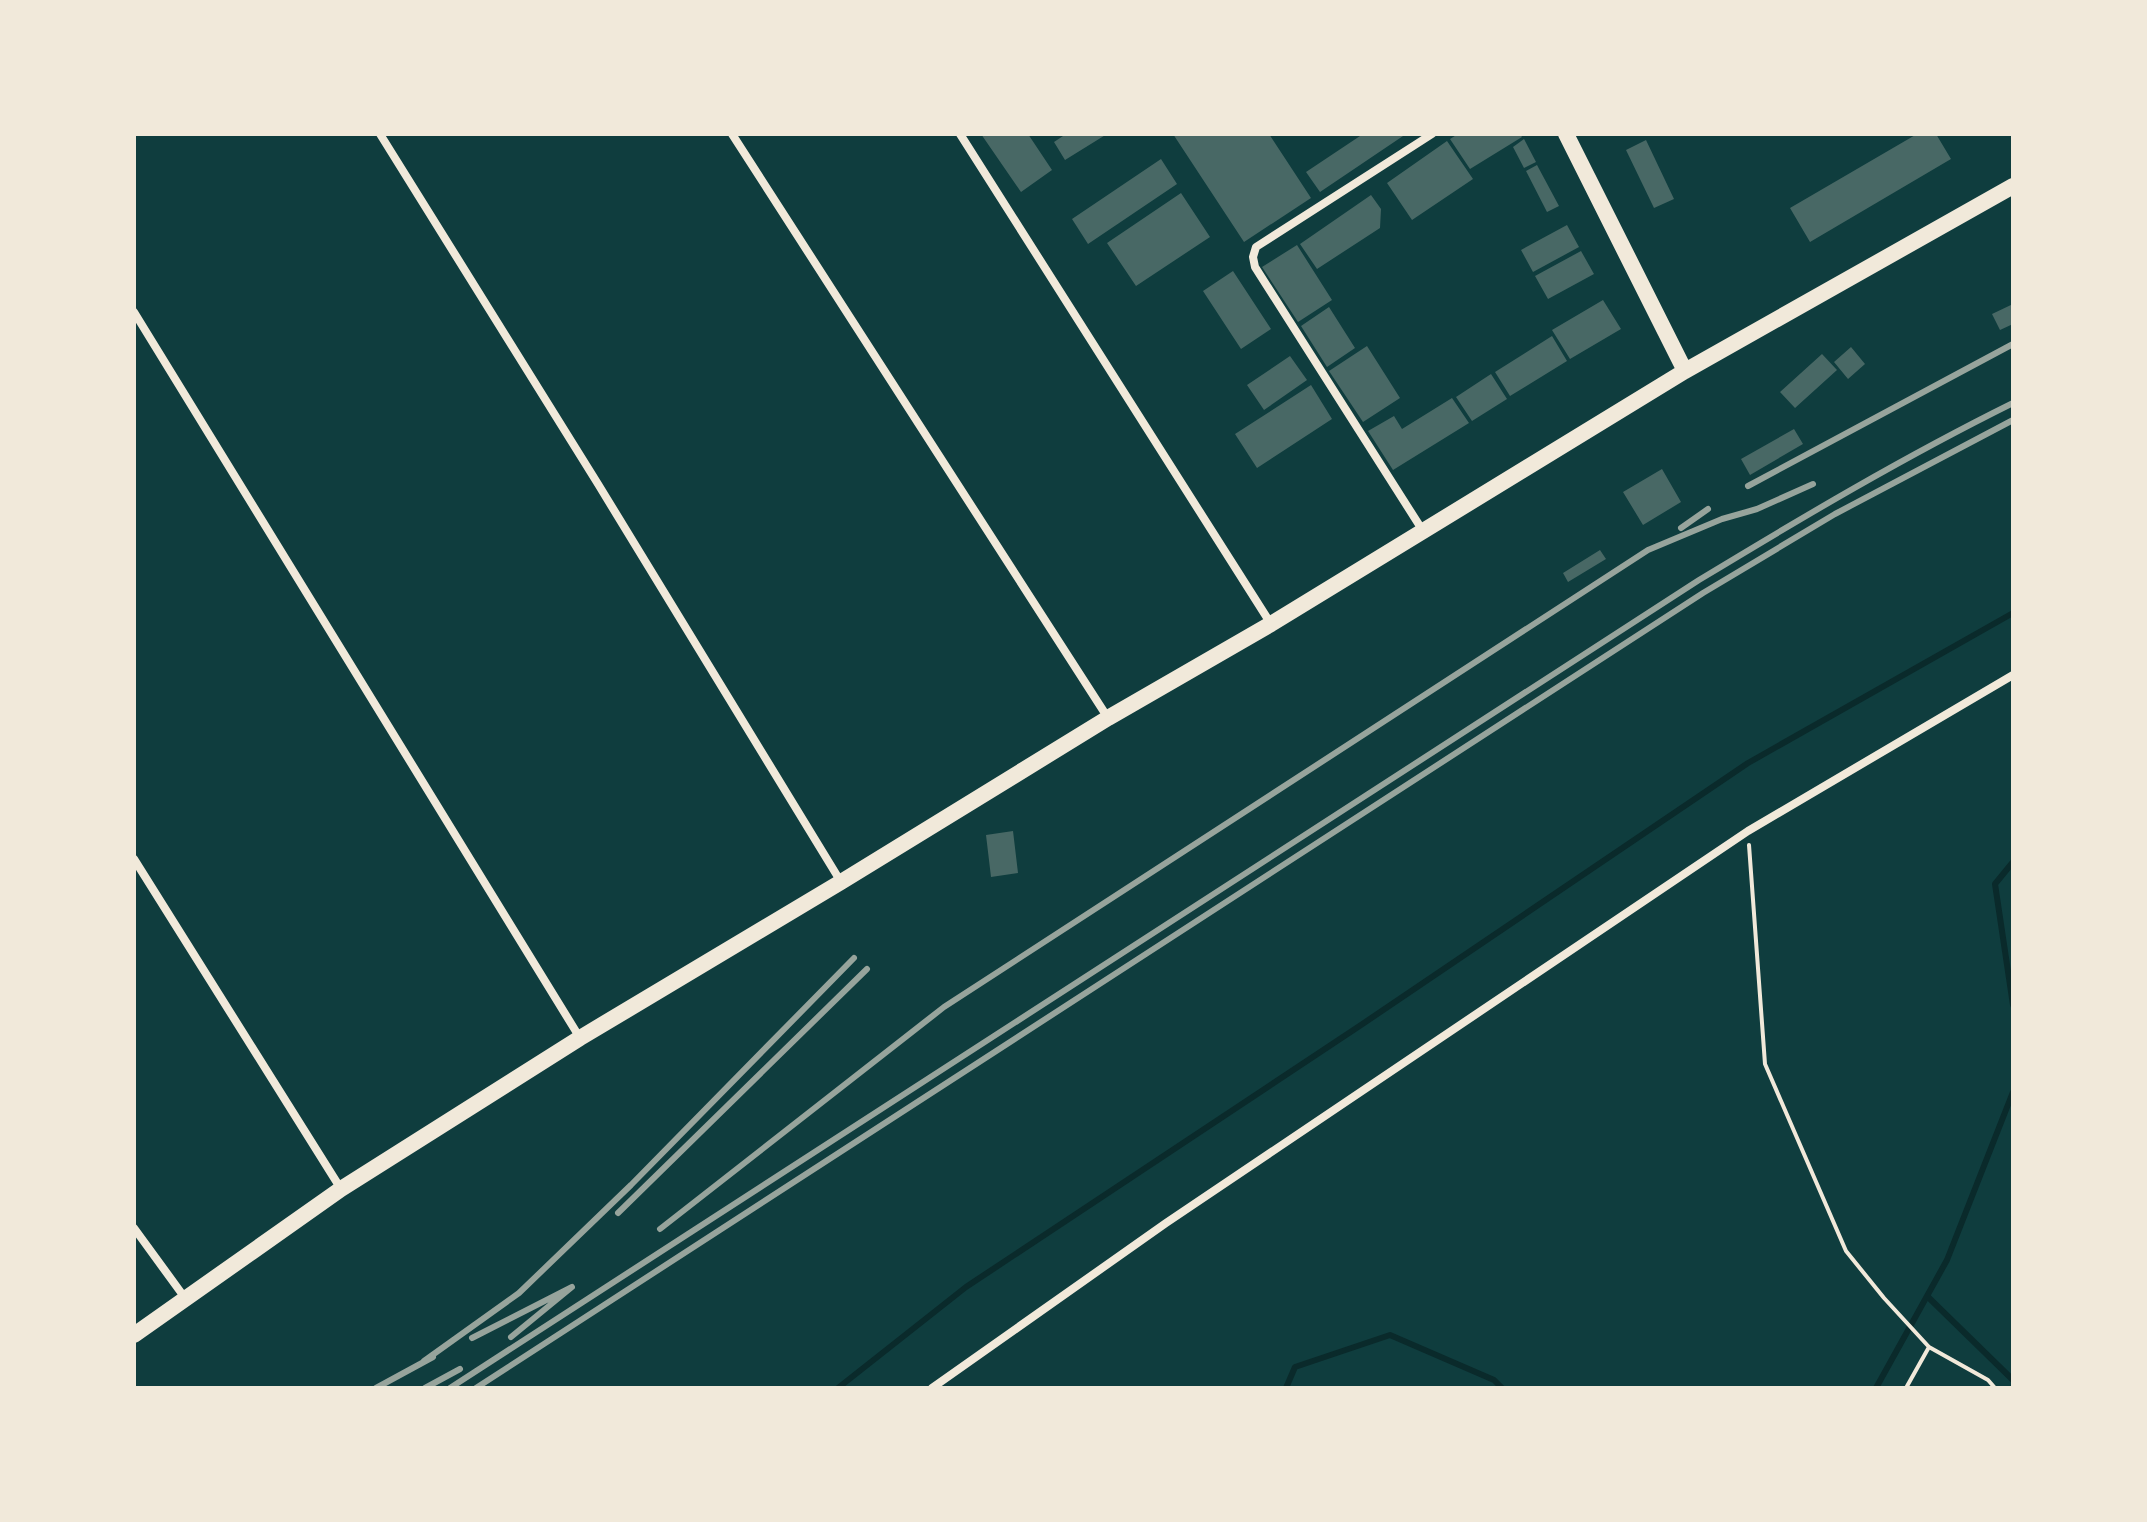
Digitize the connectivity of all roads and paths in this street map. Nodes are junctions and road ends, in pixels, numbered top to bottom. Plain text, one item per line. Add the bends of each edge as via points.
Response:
1 (380, 134) edge
2 (732, 134) edge
3 (960, 134) edge
4 (1432, 134) edge
5 (1566, 134) edge
6 (2013, 186) edge
7 (134, 312) edge
8 (1685, 371) junction
9 (1423, 531) junction
10 (1271, 624) junction
11 (2013, 675) edge
12 (1108, 718) junction
13 (1748, 831) junction
14 (134, 859) edge
15 (841, 882) junction
16 (580, 1038) junction
17 (341, 1189) junction
18 (134, 1228) edge
19 (185, 1298) junction
20 (134, 1335) edge
21 (1929, 1347) junction
22 (932, 1388) edge
23 (1906, 1388) edge
24 (1995, 1388) edge

1 - 15 street
2 - 12 street
3 - 10 street
4 - 9 street via 1256,247 1253,257
5 - 8 main road
6 - 8 main road
7 - 16 street
8 - 9 main road
9 - 10 main road
10 - 12 main road
11 - 13 street
12 - 15 main road
13 - 21 path via 1765,1064 1846,1251
13 - 22 street via 1166,1223
14 - 17 street
15 - 16 main road
16 - 17 main road
17 - 19 main road
18 - 19 street
19 - 20 main road
21 - 23 path
21 - 24 path

